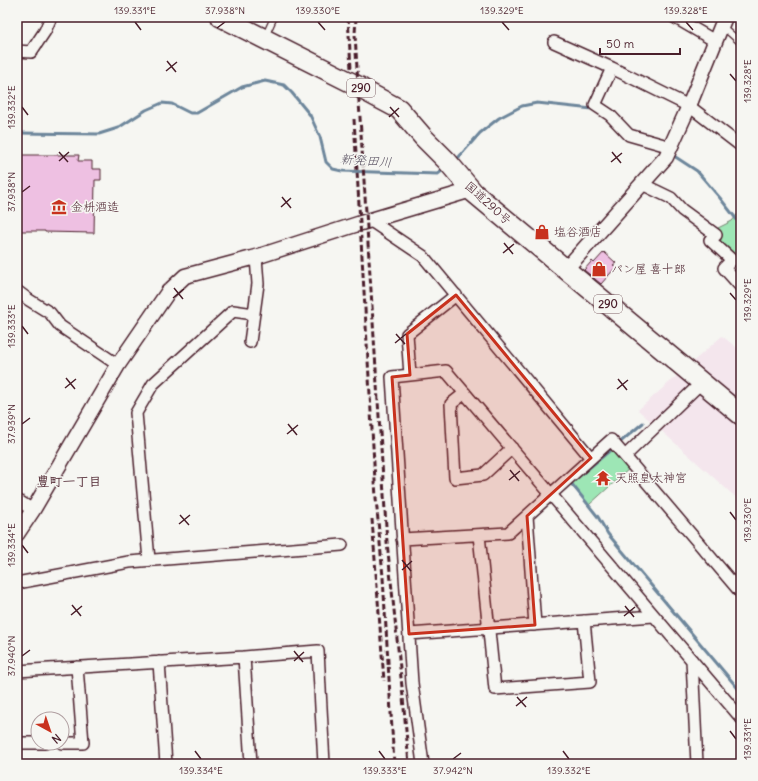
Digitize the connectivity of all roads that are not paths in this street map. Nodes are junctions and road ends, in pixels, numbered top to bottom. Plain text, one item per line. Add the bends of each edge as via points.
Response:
1 (51, 17) edge
2 (221, 17) edge
3 (274, 17) edge
4 (674, 17) edge
5 (724, 21) edge
6 (264, 39) junction
7 (715, 41) junction
8 (554, 42) dead end
9 (741, 43) edge
10 (17, 51) edge
11 (612, 68) junction
12 (689, 106) junction
13 (741, 146) edge
14 (668, 152) junction
15 (642, 184) junction
16 (474, 193) junction
17 (371, 221) junction
18 (256, 257) junction
19 (566, 268) junction
20 (741, 287) edge
21 (17, 292) edge
22 (456, 295) junction
23 (17, 300) edge
24 (28, 300) junction
25 (254, 314) junction
26 (250, 342) dead end
27 (118, 365) junction
28 (410, 375) junction
29 (702, 382) junction
30 (465, 393) junction
31 (741, 415) edge
32 (512, 448) junction
33 (624, 456) junction
34 (591, 458) junction
35 (551, 494) junction
36 (17, 500) edge
37 (33, 510) junction
38 (527, 516) junction
39 (17, 534) edge
40 (480, 534) junction
41 (402, 539) junction
42 (342, 545) dead end
43 (149, 560) junction
44 (17, 583) edge
45 (741, 593) edge
46 (654, 616) junction
47 (584, 621) junction
48 (535, 625) junction
49 (488, 628) junction
50 (409, 634) junction
51 (244, 656) junction
52 (692, 660) junction
53 (159, 662) junction
54 (77, 667) junction
55 (17, 671) edge
56 (741, 718) edge
57 (17, 743) edge
58 (30, 743) edge
59 (70, 743) edge
60 (166, 764) edge
61 (251, 764) edge
62 (324, 764) edge
63 (423, 764) edge
64 (697, 764) edge

1 - 10 street via 31,52
2 - 6 highway, 国道290号 / 290
3 - 6 lane
4 - 7 street
5 - 7 street
5 - 9 lane
6 - 16 highway, 国道290号 / 290 via 399,109
7 - 12 street
8 - 11 street
11 - 12 street
11 - 14 street via 595,105 610,115 629,135
12 - 13 street
12 - 14 street
14 - 15 street
15 - 19 street
15 - 20 street via 671,198 682,210 716,235 710,240 732,260 724,268
16 - 17 street via 468,191
16 - 19 highway, 国道290号 / 290
17 - 18 street
17 - 22 street via 423,256
18 - 25 street via 258,284
18 - 27 street via 186,276 168,292
19 - 29 highway, 国道290号 / 290
21 - 24 street
22 - 28 street via 407,334
22 - 34 street
23 - 24 street
24 - 27 street via 50,313 60,326
25 - 26 street
25 - 43 street via 233,312 153,384 136,413
27 - 37 street
28 - 30 street via 446,371
28 - 41 street via 392,377
29 - 31 highway, 国道290号 / 290
29 - 33 street
30 - 32 street
30 - 32 street via 451,404 455,478 483,474
32 - 35 street
33 - 34 street via 611,440
33 - 45 street
34 - 35 street
35 - 38 street
35 - 46 street
36 - 37 street
37 - 39 street
38 - 40 street via 508,533
38 - 48 street
40 - 41 street
40 - 49 street
41 - 50 street
42 - 43 street
43 - 44 street
46 - 47 street
46 - 52 street
47 - 48 street
47 - 49 street via 590,682 495,688
48 - 49 street
49 - 50 street
50 - 63 street via 412,683
51 - 53 street
51 - 61 street
51 - 62 street via 318,651
52 - 56 street
52 - 64 street
53 - 54 street
53 - 60 street
54 - 55 street
54 - 59 street via 83,743
57 - 58 street

